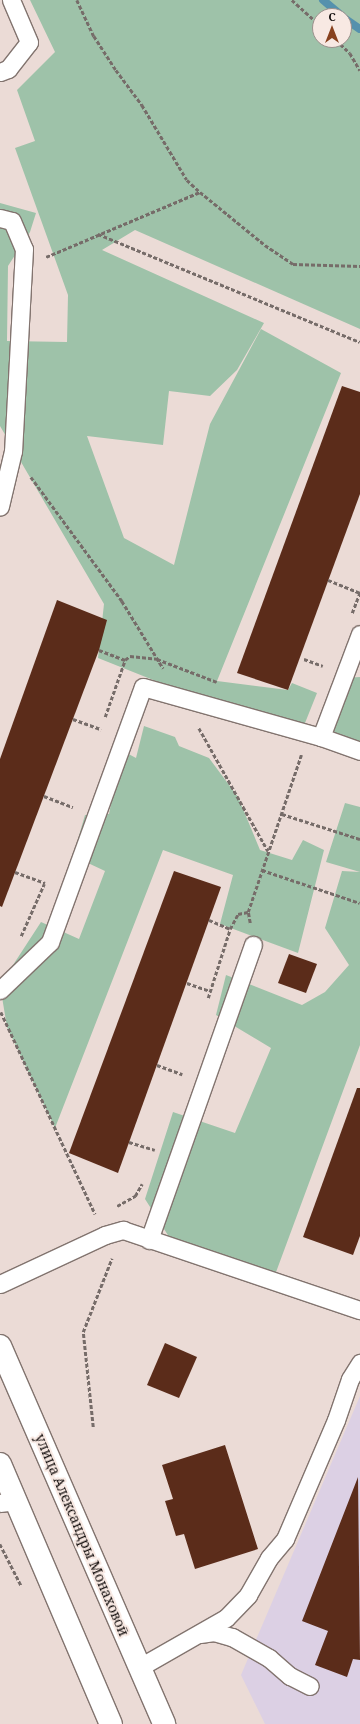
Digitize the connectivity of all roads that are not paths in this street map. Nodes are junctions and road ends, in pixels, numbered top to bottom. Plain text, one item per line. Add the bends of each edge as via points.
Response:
1 (11, 0) edge
2 (0, 72) edge
3 (0, 218) edge
4 (0, 506) edge
5 (360, 634) edge
6 (321, 737) junction
7 (360, 751) edge
8 (253, 945) road end
9 (0, 990) edge
10 (149, 1240) junction
11 (0, 1284) edge
12 (360, 1310) edge
13 (0, 1346) edge
14 (360, 1363) edge
15 (0, 1464) edge
16 (8, 1502) edge
17 (200, 1634) junction
18 (140, 1668) junction
19 (310, 1686) dead end
20 (111, 1724) edge
21 (164, 1724) edge

1 - 2 lane via 29,42 8,69
3 - 4 lane via 12,221 24,249 13,451
5 - 6 lane
6 - 7 lane
6 - 9 lane via 143,687 50,942
8 - 10 lane
10 - 11 lane via 123,1230 105,1235
10 - 12 lane
13 - 18 main road, улица Александры Монаховой
14 - 17 lane via 350,1379 336,1420 285,1539 269,1558 248,1595 226,1618
15 - 16 main road
16 - 20 main road
17 - 18 lane
17 - 19 lane via 214,1632 232,1637 269,1658 290,1676
18 - 21 main road, улица Александры Монаховой

